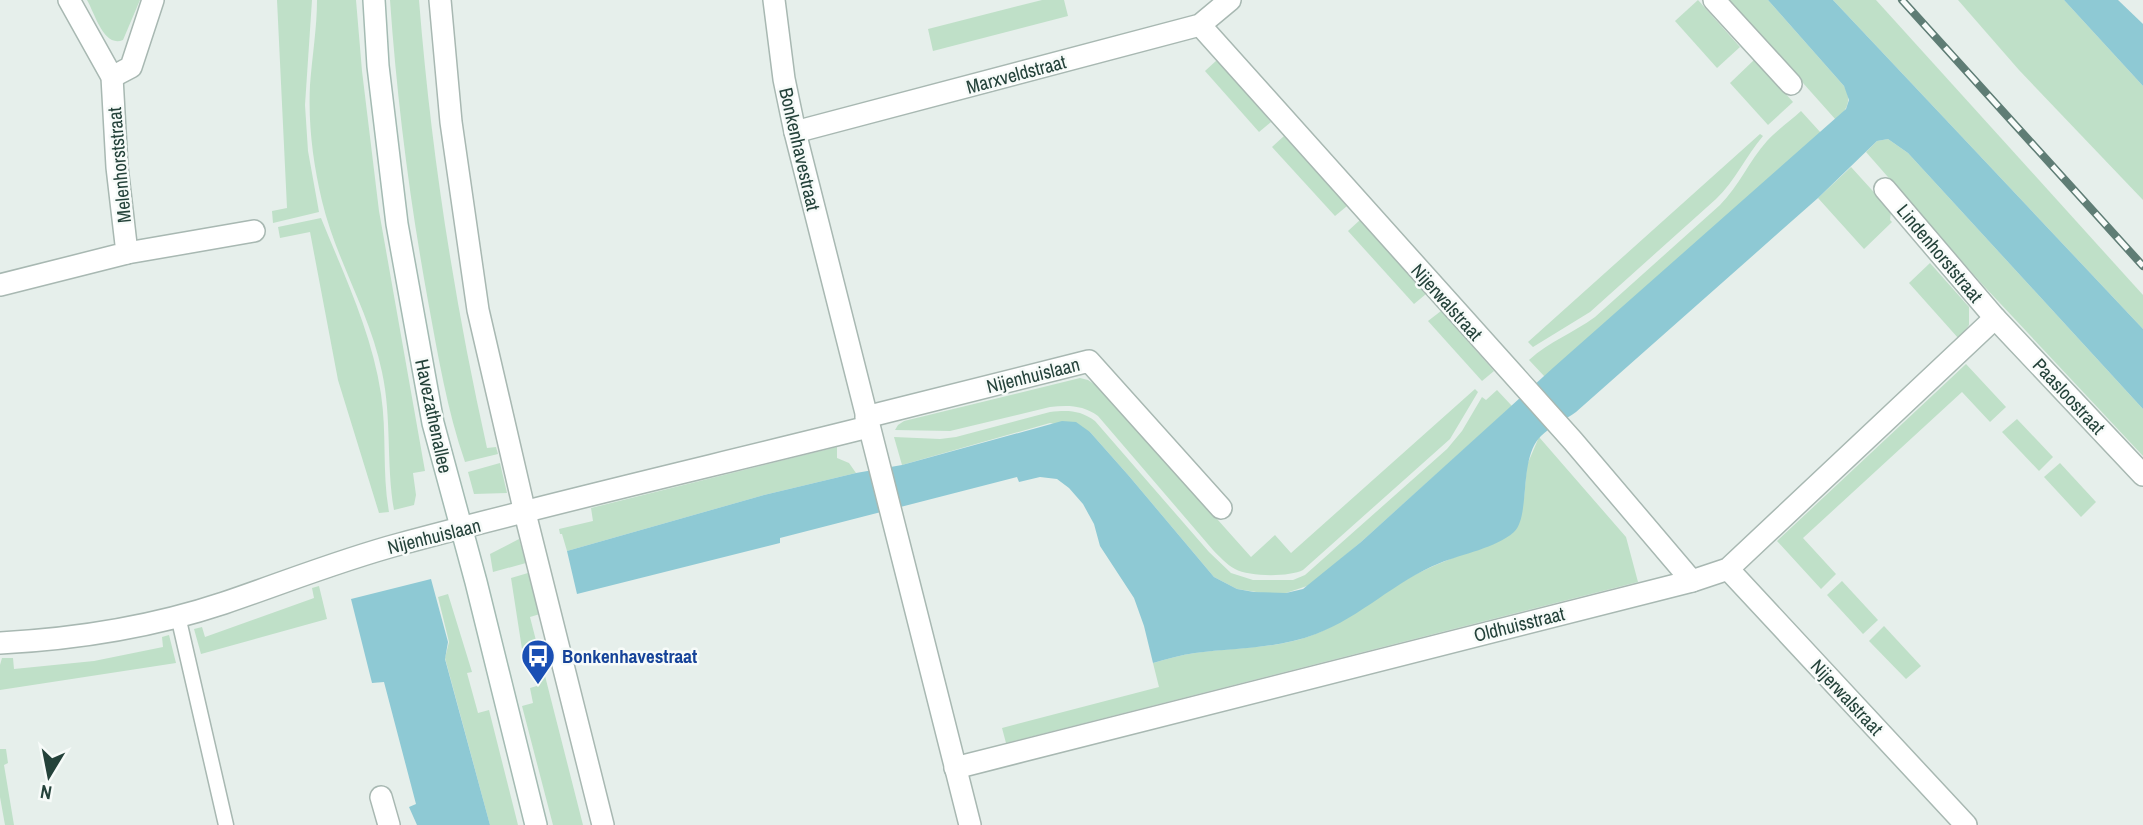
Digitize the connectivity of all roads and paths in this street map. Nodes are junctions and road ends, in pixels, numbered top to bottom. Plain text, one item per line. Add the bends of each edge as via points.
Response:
1 (69, 0) edge
2 (153, 0) edge
3 (374, 0) edge
4 (440, 0) edge
5 (774, 0) edge
6 (1230, 0) edge
7 (1714, 0) edge
8 (1200, 25) junction
9 (112, 77) junction
10 (1791, 84) dead end
11 (795, 132) junction
12 (1885, 189) dead end
13 (254, 231) dead end
14 (127, 253) junction
15 (0, 285) edge
16 (1995, 318) junction
17 (870, 430) junction
18 (2143, 475) edge
19 (1221, 508) dead end
20 (525, 513) junction
21 (461, 529) junction
22 (1728, 569) junction
23 (1692, 580) junction
24 (178, 616) junction
25 (0, 643) edge
26 (955, 768) junction
27 (382, 797) dead end
28 (226, 825) edge
29 (389, 825) edge
30 (536, 825) edge
31 (603, 825) edge
32 (970, 825) edge
33 (1966, 825) edge

1 - 9 street, Melenhorststraat
2 - 9 street via 131,66
3 - 21 street, Havezathenallee via 397,224 433,423
4 - 20 street via 451,122 478,310
5 - 11 street, Bonkenhavestraat
6 - 8 street, Marxveldstraat
7 - 10 street
8 - 11 street, Marxveldstraat
8 - 23 street, Nijerwalstraat
9 - 14 street, Melenhorststraat
11 - 17 street, Bonkenhavestraat
12 - 16 street, Lindenhorststraat
13 - 14 street
14 - 15 street
16 - 18 street, Paasloostraat
16 - 22 street, Oldhuisstraat
17 - 19 street, Nijenhuislaan via 1089,361
17 - 20 street, Nijenhuislaan
17 - 26 street, Bonkenhavestraat
20 - 21 street, Nijenhuislaan
20 - 31 street
21 - 24 street, Nijenhuislaan via 317,568
21 - 30 street, Havezathenallee
22 - 23 street, Oldhuisstraat
22 - 33 street, Nijerwalstraat
23 - 26 street, Oldhuisstraat
24 - 25 street, Nijenhuislaan via 81,636
24 - 28 lane
26 - 32 street, Bonkenhavestraat
27 - 29 street

